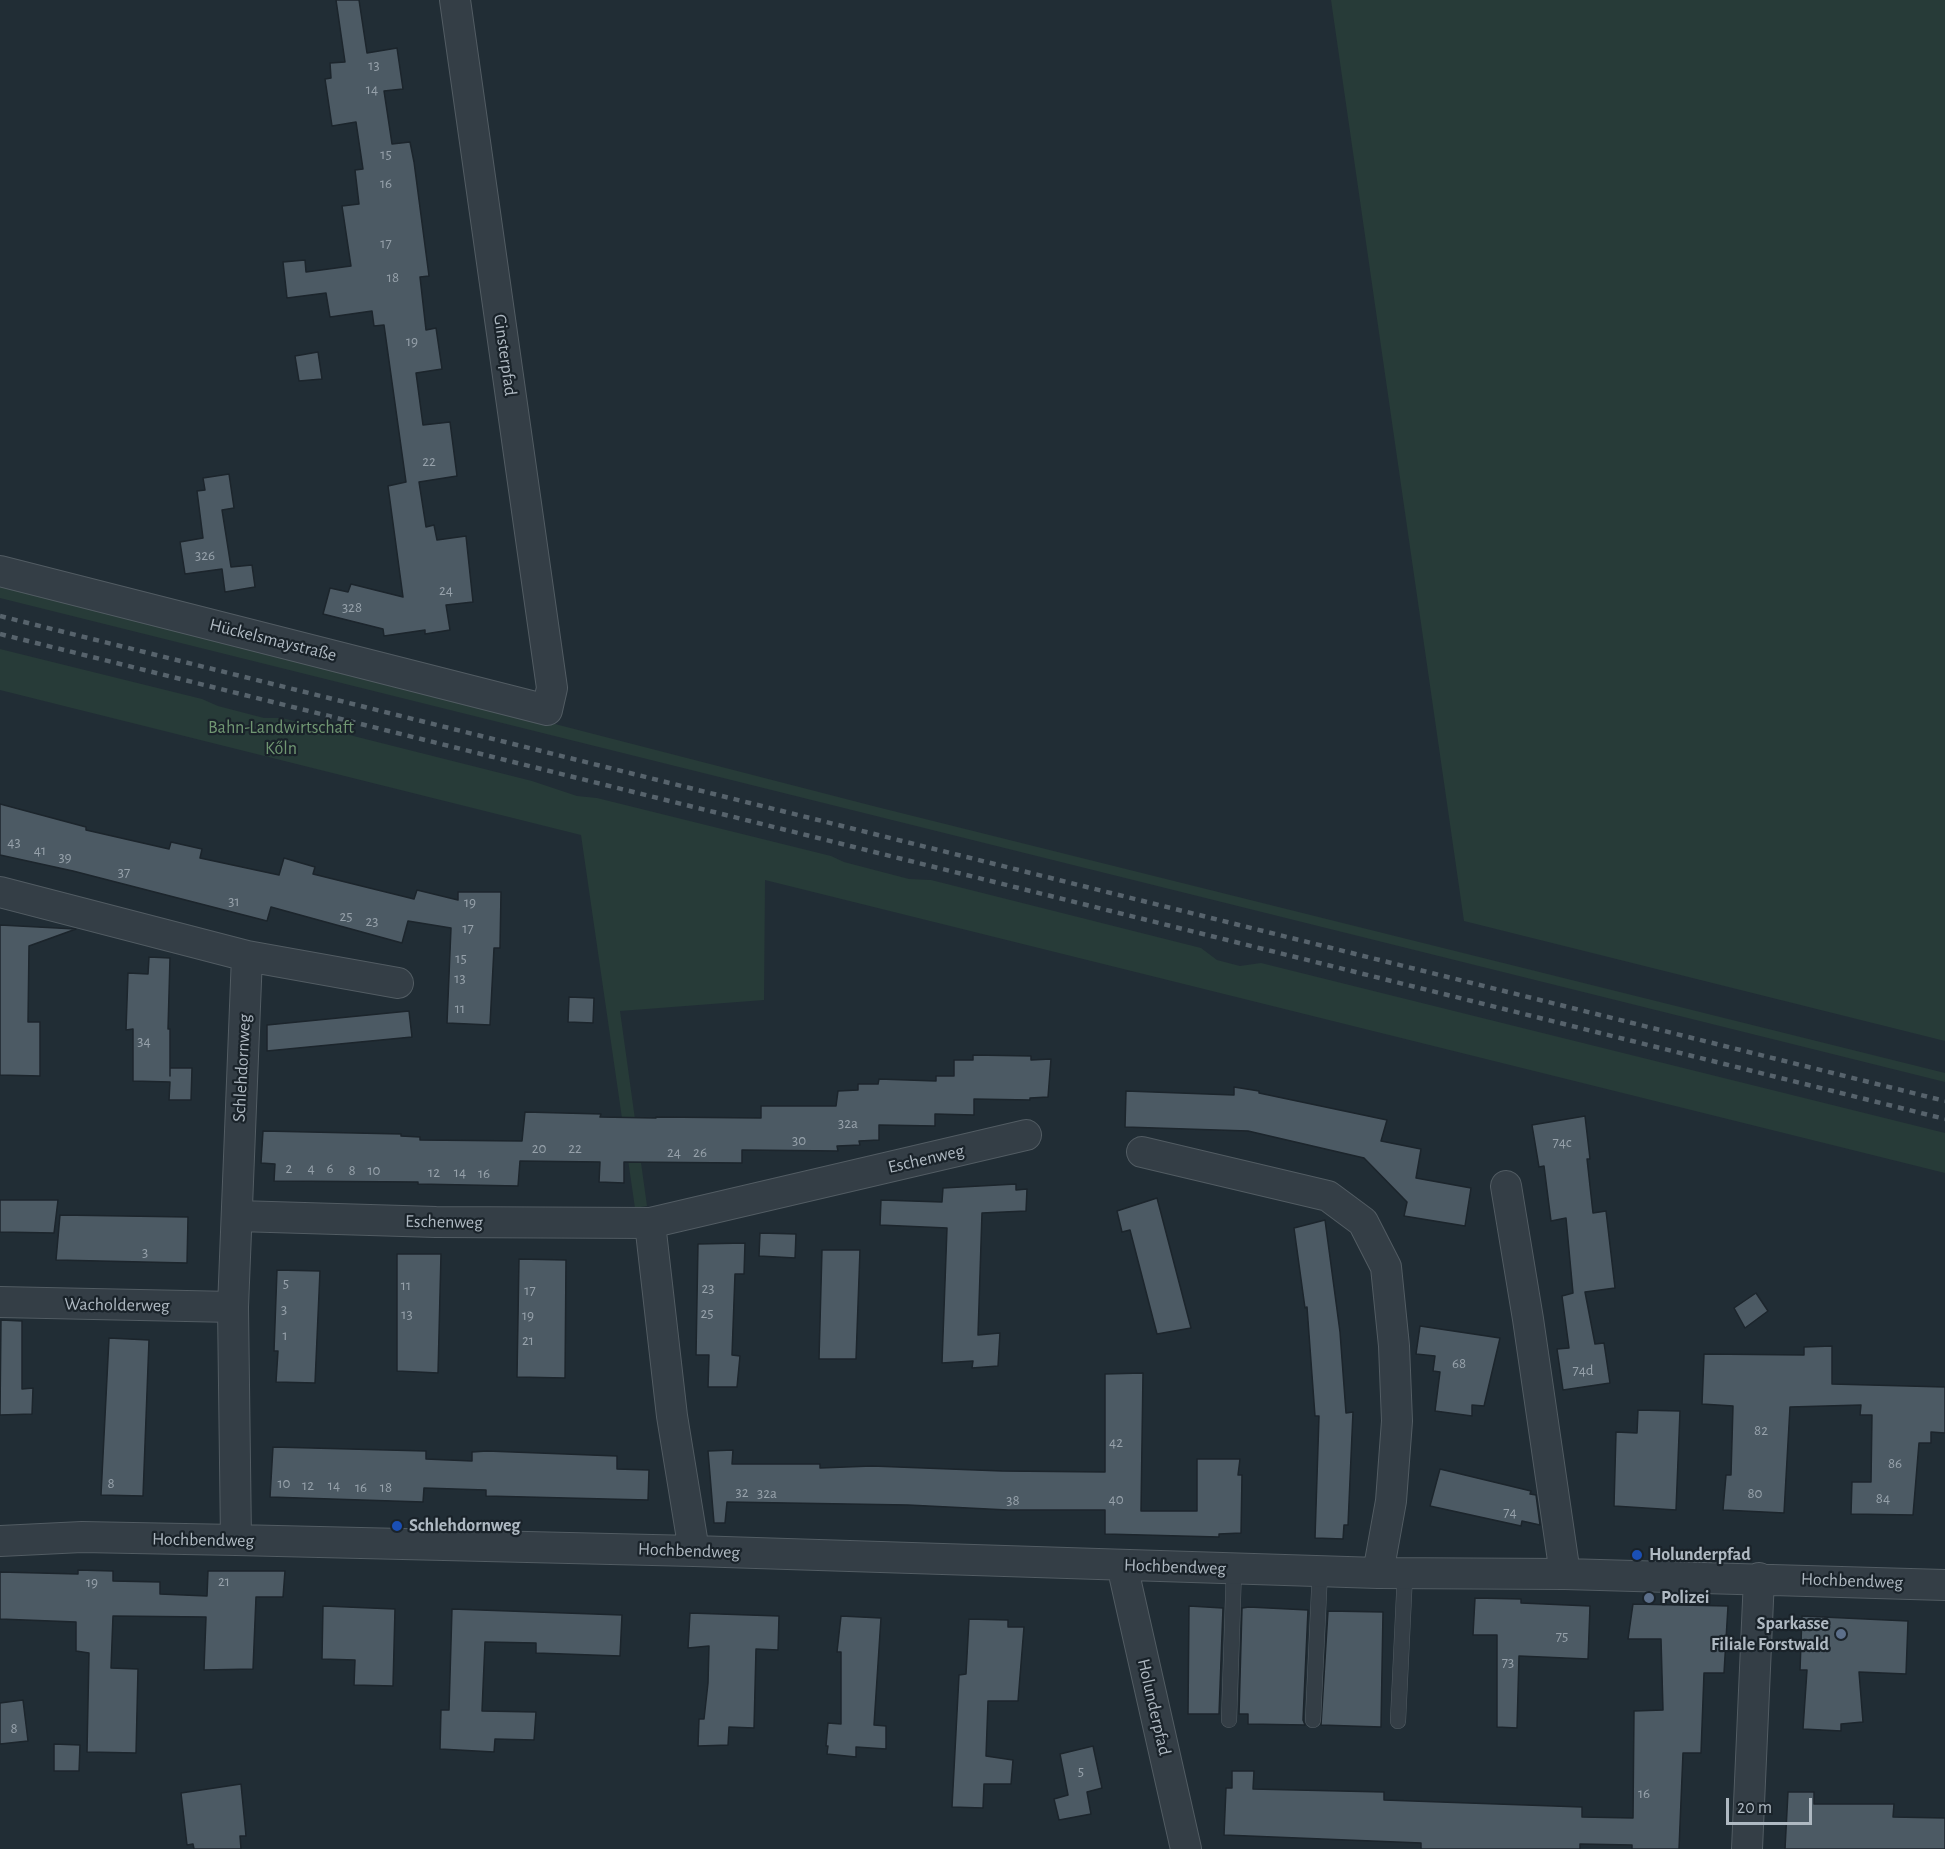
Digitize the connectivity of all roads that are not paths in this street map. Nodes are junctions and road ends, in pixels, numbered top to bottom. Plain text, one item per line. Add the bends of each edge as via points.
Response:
1 (455, 0) edge
2 (0, 571) edge
3 (547, 710) joint
4 (0, 891) edge
5 (248, 956) junction
6 (398, 983) dead end
7 (1026, 1135) dead end
8 (1142, 1152) dead end
9 (1506, 1186) dead end
10 (238, 1216) junction
11 (650, 1223) junction
12 (0, 1302) edge
13 (233, 1307) junction
14 (236, 1540) junction
15 (0, 1541) edge
16 (694, 1551) junction
17 (1122, 1565) junction
18 (1234, 1569) junction
19 (1320, 1571) junction
20 (1392, 1574) junction
21 (1564, 1574) junction
22 (1759, 1578) junction
23 (1945, 1585) edge
24 (1229, 1720) dead end
25 (1313, 1720) dead end
26 (1398, 1721) dead end
27 (1186, 1849) edge
28 (1747, 1849) edge

1 - 3 street, Ginsterpfad via 552,688
2 - 3 street, Hückelsmaystraße
4 - 5 street
5 - 6 street
5 - 10 street, Schlehdornweg
7 - 11 street, Eschenweg
8 - 20 street via 1328,1196 1363,1222 1386,1267 1394,1346 1397,1421 1390,1501
9 - 21 street
10 - 11 street, Eschenweg
10 - 13 street, Schlehdornweg
11 - 16 street via 672,1416
12 - 13 street, Wacholderweg
13 - 14 street, Schlehdornweg
14 - 15 street, Hochbendweg via 82,1537
14 - 16 street, Hochbendweg
16 - 17 street, Hochbendweg
17 - 18 street, Hochbendweg
17 - 27 street, Holunderpfad
18 - 19 street, Hochbendweg
18 - 24 lane
19 - 20 street, Hochbendweg
19 - 25 lane
20 - 21 street, Hochbendweg
20 - 26 lane
21 - 22 street, Hochbendweg
22 - 23 street, Hochbendweg
22 - 28 street

